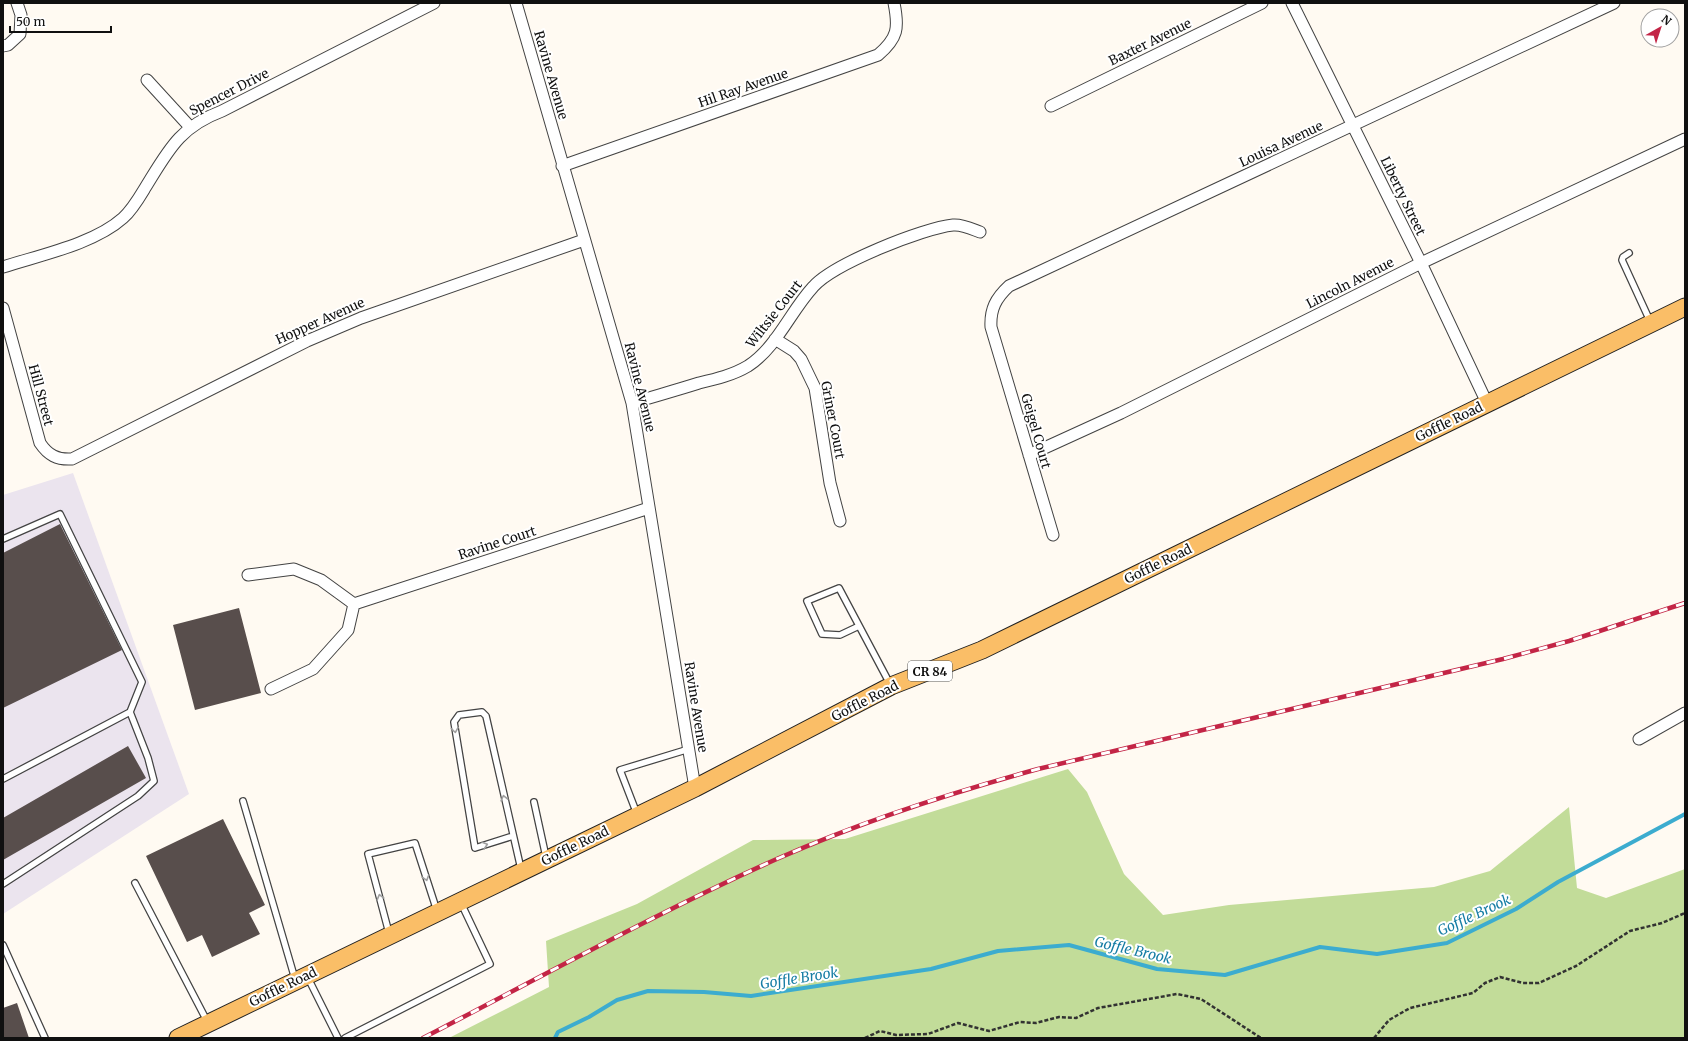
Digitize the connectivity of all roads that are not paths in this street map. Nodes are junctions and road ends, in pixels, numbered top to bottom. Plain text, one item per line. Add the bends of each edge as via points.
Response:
1 (17, 3) edge
2 (434, 3) edge
3 (516, 3) edge
4 (894, 3) edge
5 (1262, 3) edge
6 (1292, 3) edge
7 (1614, 3) edge
8 (3, 46) edge
9 (147, 80) dead end
10 (1050, 106) dead end
11 (1353, 126) junction
12 (190, 127) junction
13 (1685, 139) edge
14 (562, 166) junction
15 (980, 232) dead end
16 (584, 240) junction
17 (1629, 253) dead end
18 (1421, 263) junction
19 (3, 268) edge
20 (1685, 307) edge
21 (3, 308) edge
22 (1651, 324) junction
23 (993, 334) joint
24 (775, 339) junction
25 (632, 403) junction
26 (1487, 403) junction
27 (1029, 455) junction
28 (80, 456) joint
29 (649, 508) junction
30 (840, 521) dead end
31 (1052, 535) dead end
32 (3, 539) edge
33 (248, 575) dead end
34 (354, 604) junction
35 (859, 626) junction
36 (891, 686) junction
37 (271, 689) dead end
38 (130, 712) junction
39 (1685, 713) edge
40 (1639, 739) dead end
41 (689, 749) junction
42 (3, 779) edge
43 (695, 788) junction
44 (243, 801) dead end
45 (534, 802) dead end
46 (637, 816) junction
47 (513, 836) junction
48 (547, 859) junction
49 (522, 871) junction
50 (135, 883) dead end
51 (3, 884) edge
52 (460, 901) junction
53 (437, 912) junction
54 (390, 935) junction
55 (3, 945) edge
56 (301, 978) junction
57 (208, 1023) junction
58 (45, 1038) edge
59 (178, 1038) edge
60 (338, 1038) edge
61 (345, 1038) edge

1 - 8 street via 21,15 20,34
2 - 12 street, Spencer Drive via 207,116
3 - 14 street, Ravine Avenue
4 - 14 street, Hil Ray Avenue via 897,21 895,35 889,46 878,55
5 - 10 street, Baxter Avenue
6 - 11 street, Liberty Street
7 - 11 street, Louisa Avenue
9 - 12 street
11 - 18 street, Liberty Street
11 - 23 street, Louisa Avenue via 1009,286 994,304 991,316
12 - 19 street, Spencer Drive via 172,146 125,217 112,227 96,236
13 - 18 street, Lincoln Avenue
14 - 16 street, Ravine Avenue
15 - 24 street, Wiltsie Court via 954,225 931,230 846,262 814,285
16 - 25 street, Ravine Avenue
16 - 28 street, Hopper Avenue via 354,320 307,341
17 - 22 lane via 1622,260
18 - 26 street, Liberty Street
18 - 27 street, Lincoln Avenue via 1121,413
20 - 22 main road, Goffle Road / CR 84
21 - 28 street, Hill Street via 40,443 45,451 62,459
22 - 26 main road, Goffle Road / CR 84
23 - 27 street, Geigel Court
24 - 25 street, Wiltsie Court via 761,356 730,374
24 - 30 street, Griner Court via 794,351 801,359 814,388 830,483
25 - 29 street, Ravine Avenue
26 - 36 main road, Goffle Road / CR 84 via 982,650
27 - 31 street, Geigel Court
29 - 34 street, Ravine Court
29 - 41 street, Ravine Avenue
32 - 38 lane via 60,514 142,682
33 - 34 street via 294,569 321,580
34 - 37 street via 348,630 313,669
35 - 35 lane via 838,588 807,602 822,634 840,635
35 - 36 lane
36 - 43 main road, Goffle Road / CR 84
38 - 42 lane
38 - 51 lane via 154,780 138,796
39 - 40 street
41 - 43 street, Ravine Avenue
41 - 46 lane via 620,770
43 - 46 main road, Goffle Road / CR 84
44 - 56 lane
45 - 48 lane
46 - 48 main road, Goffle Road / CR 84
47 -> 47 lane via 486,716 482,712 459,715 454,722 475,848
47 - 49 lane
48 - 49 main road, Goffle Road / CR 84
49 - 52 main road, Goffle Road / CR 84
50 - 57 lane
52 - 53 main road, Goffle Road / CR 84
52 - 61 lane via 490,964
53 - 54 main road, Goffle Road / CR 84
54 -> 53 lane via 368,854 415,843
54 - 56 main road, Goffle Road / CR 84
55 - 58 lane
56 - 57 main road, Goffle Road / CR 84
56 - 60 lane
57 - 59 main road, Goffle Road / CR 84

